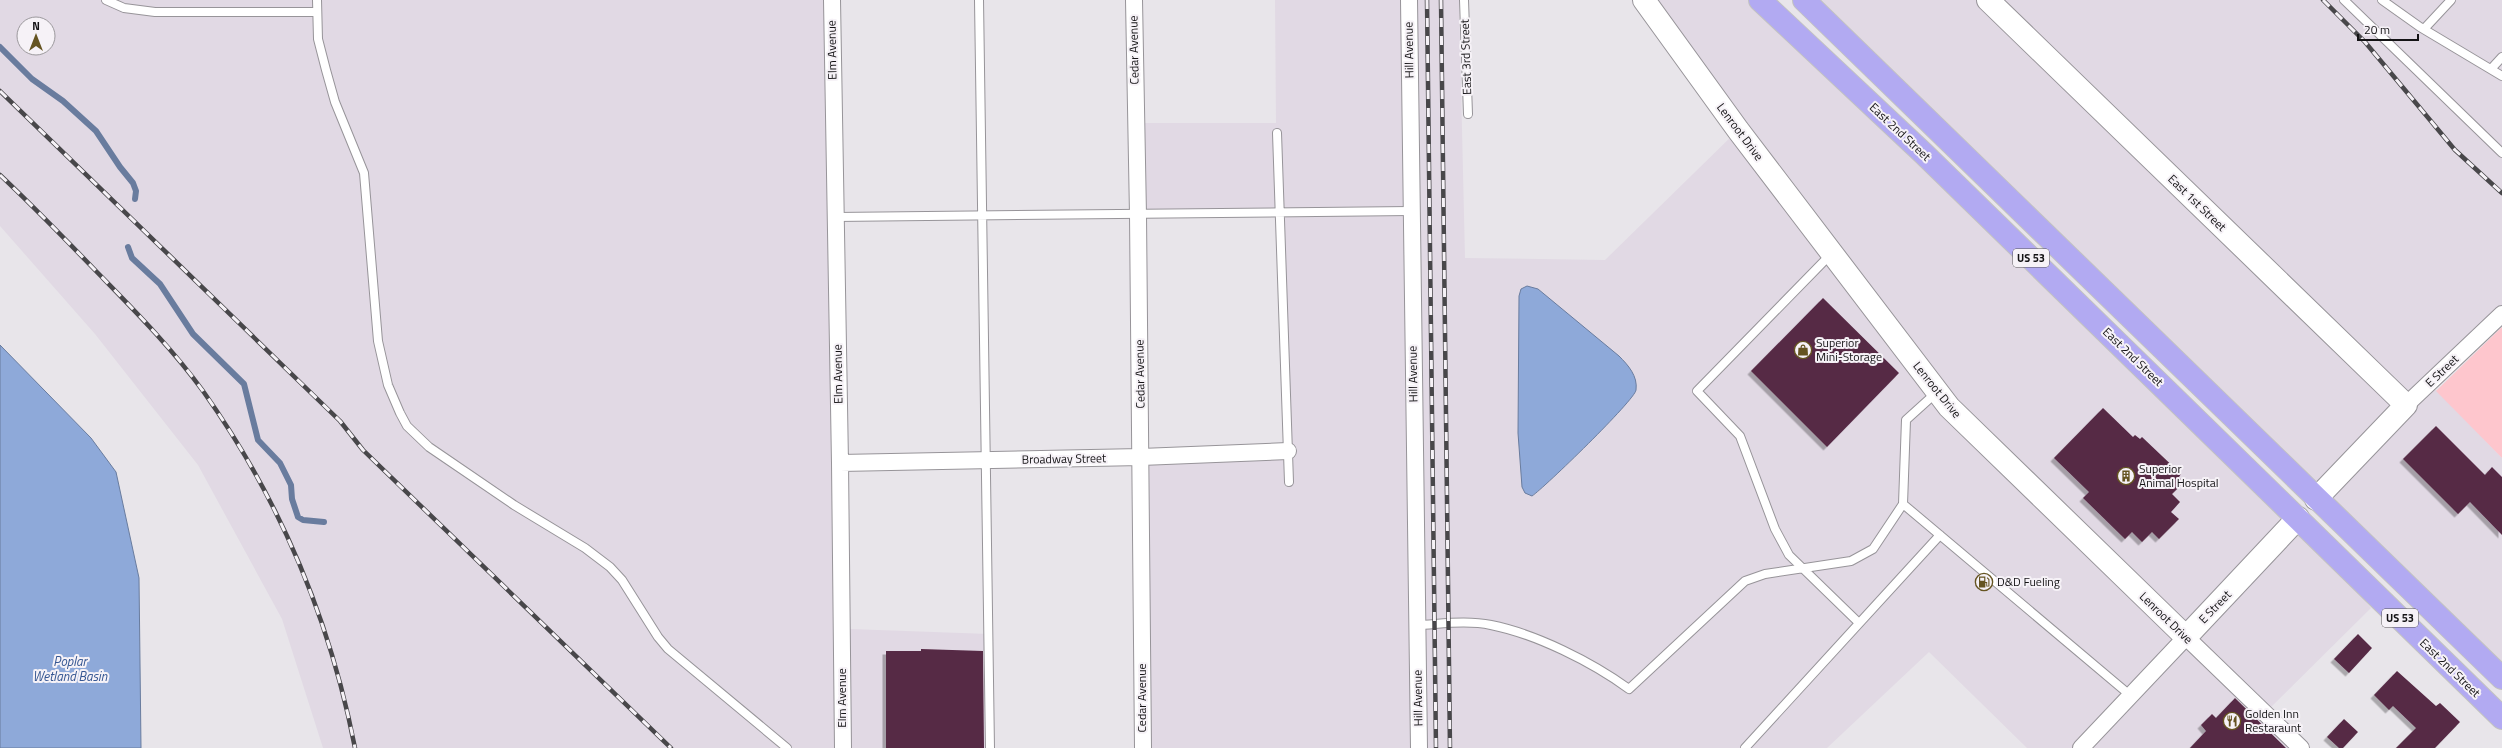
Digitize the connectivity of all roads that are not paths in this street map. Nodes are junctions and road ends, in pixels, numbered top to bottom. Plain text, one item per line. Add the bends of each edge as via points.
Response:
1 (106, 0) edge
2 (317, 0) edge
3 (832, 0) edge
4 (979, 0) edge
5 (1134, 0) edge
6 (1409, 0) edge
7 (1464, 0) edge
8 (1644, 0) edge
9 (1760, 0) edge
10 (1804, 0) edge
11 (1988, 0) edge
12 (2344, 0) edge
13 (2382, 0) edge
14 (2451, 0) edge
15 (317, 12) junction
16 (2424, 29) junction
17 (2502, 57) edge
18 (2491, 69) junction
19 (2502, 76) edge
20 (1468, 114) dead end
21 (1276, 133) dead end
22 (2502, 153) edge
23 (1280, 212) junction
24 (1411, 212) junction
25 (1138, 215) junction
26 (982, 216) junction
27 (835, 218) junction
28 (1832, 253) junction
29 (2502, 314) edge
30 (1937, 392) junction
31 (2406, 405) junction
32 (1288, 451) junction
33 (1141, 458) junction
34 (987, 460) junction
35 (840, 463) junction
36 (1289, 482) dead end
37 (2316, 499) junction
38 (1902, 504) junction
39 (2298, 518) junction
40 (1940, 535) junction
41 (1800, 568) junction
42 (1859, 623) junction
43 (1417, 625) junction
44 (2186, 637) junction
45 (2502, 678) edge
46 (2131, 696) junction
47 (2502, 718) edge
48 (787, 748) edge
49 (843, 748) edge
50 (990, 748) edge
51 (1143, 748) edge
52 (1419, 748) edge
53 (1745, 748) edge
54 (2081, 748) edge
55 (2301, 748) edge

1 - 15 lane via 124,8 155,12
2 - 15 lane
3 - 27 street, Elm Avenue
4 - 26 lane
5 - 25 street, Cedar Avenue
6 - 24 street, Hill Avenue
7 - 20 lane, East 3rd Street
8 - 28 street, Lenroot Drive
9 - 39 highway, East 2nd Street / US 53 via 1923,153
10 - 37 highway, US 53
11 - 31 street, East 1st Street
12 - 22 lane
13 - 16 lane
14 - 16 lane
15 - 48 lane via 320,51 335,102 364,173 378,341 388,385 407,426 429,447 514,505 585,548 610,567 622,580 668,649
16 - 18 lane
17 - 18 lane
18 - 19 lane
21 - 23 lane
23 - 24 lane
23 - 25 lane
23 - 32 lane
24 - 43 street, Hill Avenue
25 - 26 lane
25 - 33 street, Cedar Avenue
26 - 27 lane
26 - 34 lane
27 - 35 street, Elm Avenue
28 - 30 street, Lenroot Drive
28 - 41 lane via 1697,391 1740,436 1782,544
29 - 31 street, E Street
30 - 38 lane via 1906,420
30 - 44 street, Lenroot Drive via 1960,419
31 - 37 street, E Street
32 - 33 street, Broadway Street
32 - 36 lane
33 - 34 street, Broadway Street
33 - 51 street, Cedar Avenue
34 - 35 street, Broadway Street
34 - 50 lane
35 - 49 street, Elm Avenue
37 - 45 highway, US 53
38 - 40 lane
38 - 41 lane via 1880,541 1864,556 1837,564
39 - 44 street, E Street
39 - 47 highway, East 2nd Street / US 53
40 - 42 lane
40 - 46 lane
41 - 42 lane
41 - 43 lane via 1754,577 1738,586 1629,689 1580,658 1499,627 1468,623
42 - 53 lane
43 - 52 street, Hill Avenue
44 - 46 street, E Street
44 - 55 street, Lenroot Drive
46 - 54 street, E Street

